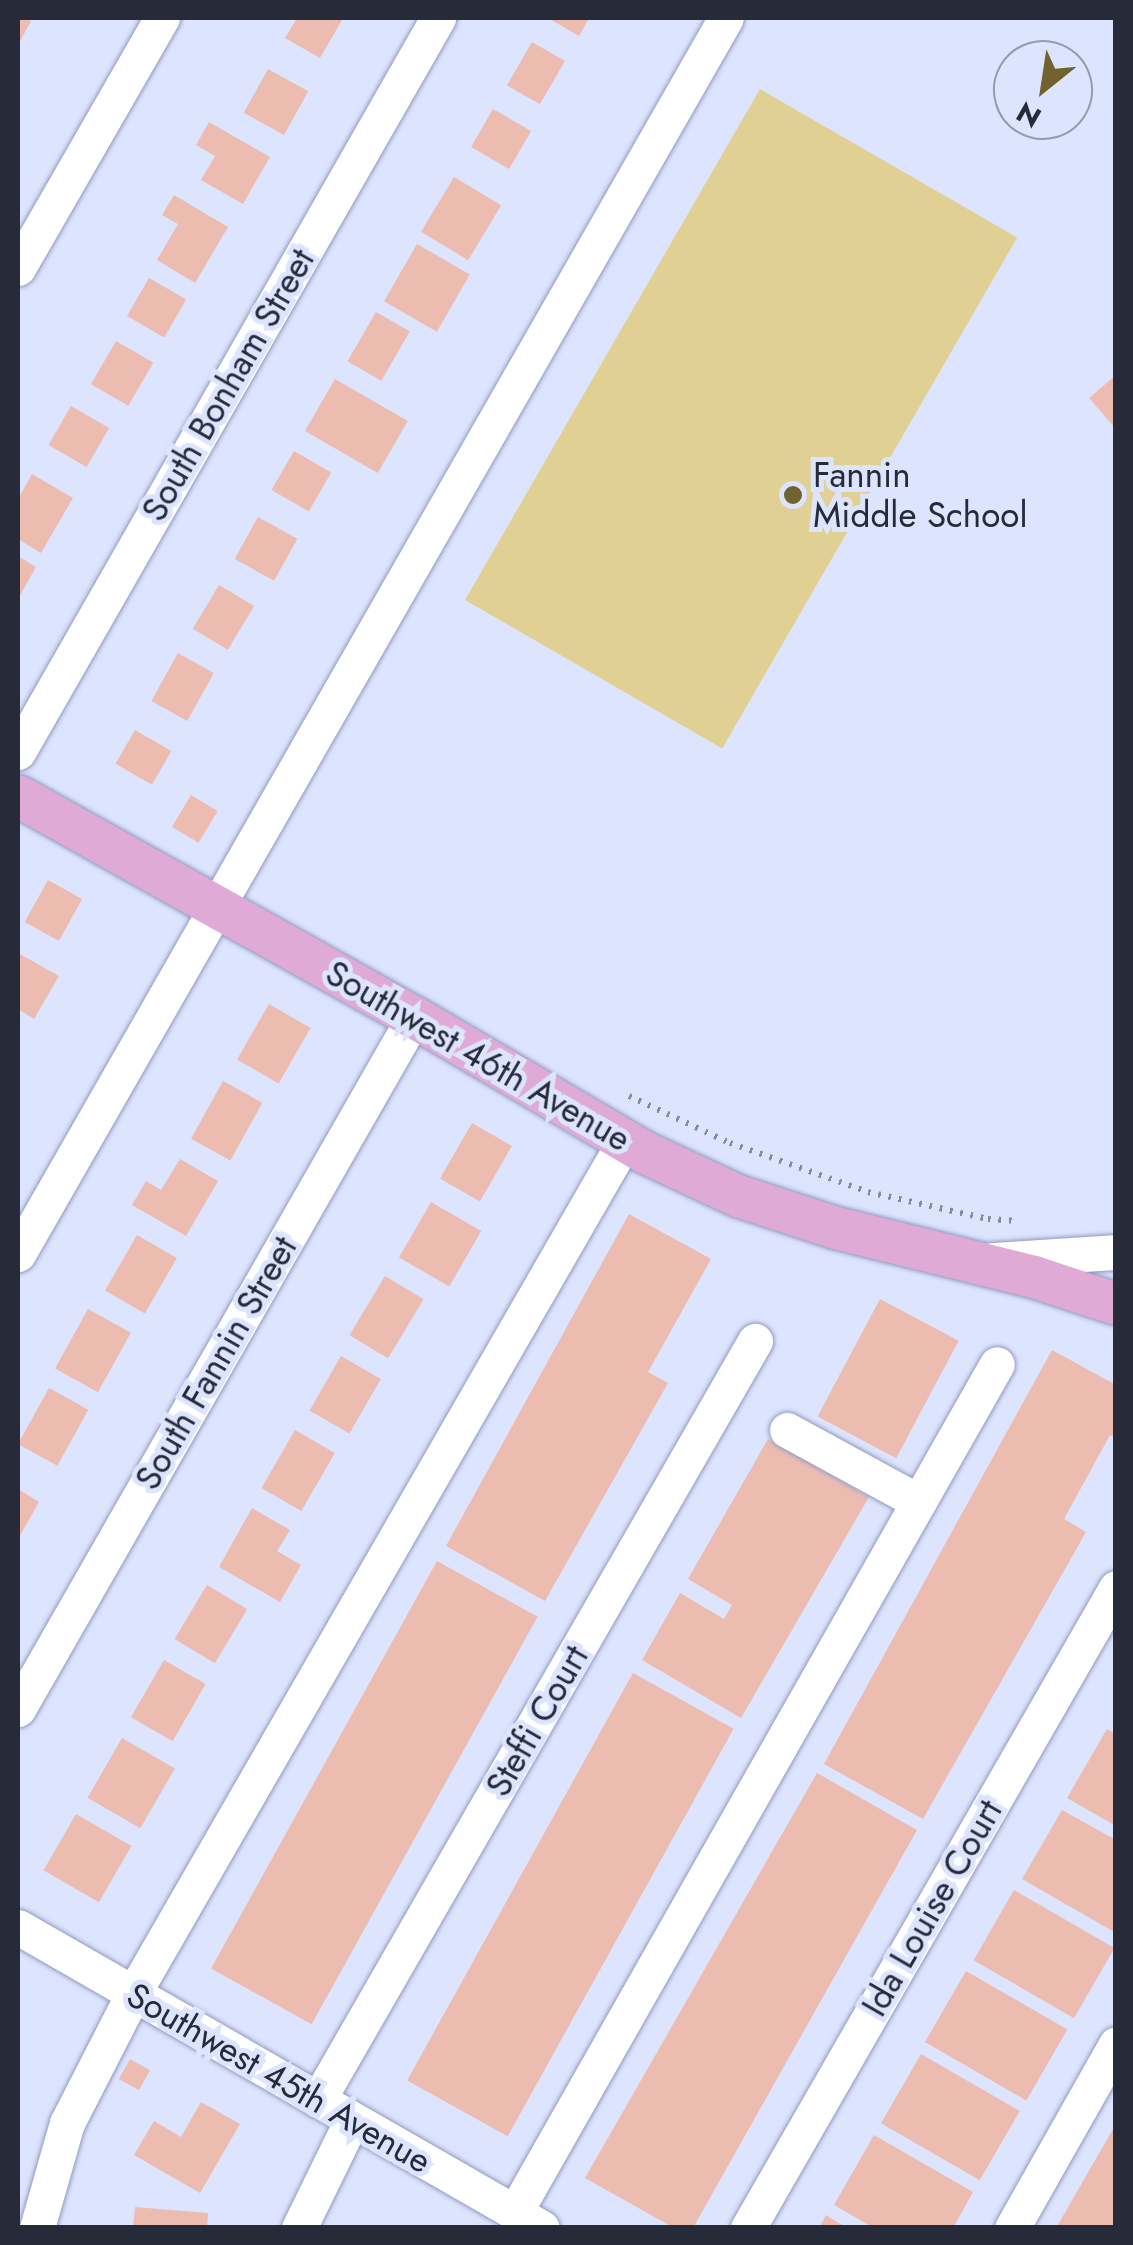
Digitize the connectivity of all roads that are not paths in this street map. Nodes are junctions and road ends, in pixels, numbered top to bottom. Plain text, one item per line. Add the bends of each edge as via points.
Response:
1 (162, 18) edge
2 (438, 18) edge
3 (726, 18) edge
4 (18, 268) edge
5 (18, 752) edge
6 (18, 796) edge
7 (218, 908) junction
8 (414, 1017) junction
9 (625, 1140) junction
10 (1116, 1252) edge
11 (18, 1254) edge
12 (962, 1262) junction
13 (1116, 1304) edge
14 (755, 1341) dead end
15 (997, 1364) dead end
16 (787, 1430) dead end
17 (918, 1502) junction
18 (1113, 1597) edge
19 (18, 1709) edge
20 (18, 1928) edge
21 (134, 1994) junction
22 (1116, 2044) edge
23 (318, 2100) junction
24 (352, 2120) junction
25 (528, 2220) edge
26 (36, 2228) edge
27 (299, 2228) edge
28 (748, 2228) edge
29 (1012, 2228) edge

1 - 4 street
2 - 5 street, South Bonham Street
3 - 7 street
6 - 7 main road, Southwest 46th Avenue
7 - 8 main road, Southwest 46th Avenue
7 - 11 street
8 - 9 main road, Southwest 46th Avenue
8 - 19 street, South Fannin Street
9 - 12 main road, Southwest 46th Avenue via 738,1196
9 - 21 street
10 - 12 street
12 - 13 main road, Southwest 46th Avenue
14 - 23 street, Steffi Court
15 - 17 street
16 - 17 street
17 - 25 street
18 - 28 street, Ida Louise Court
20 - 21 street, Southwest 45th Avenue
21 - 23 street, Southwest 45th Avenue
21 - 26 street via 67,2122
22 - 29 street
23 - 24 street, Southwest 45th Avenue
24 - 25 street, Southwest 45th Avenue
24 - 27 street

